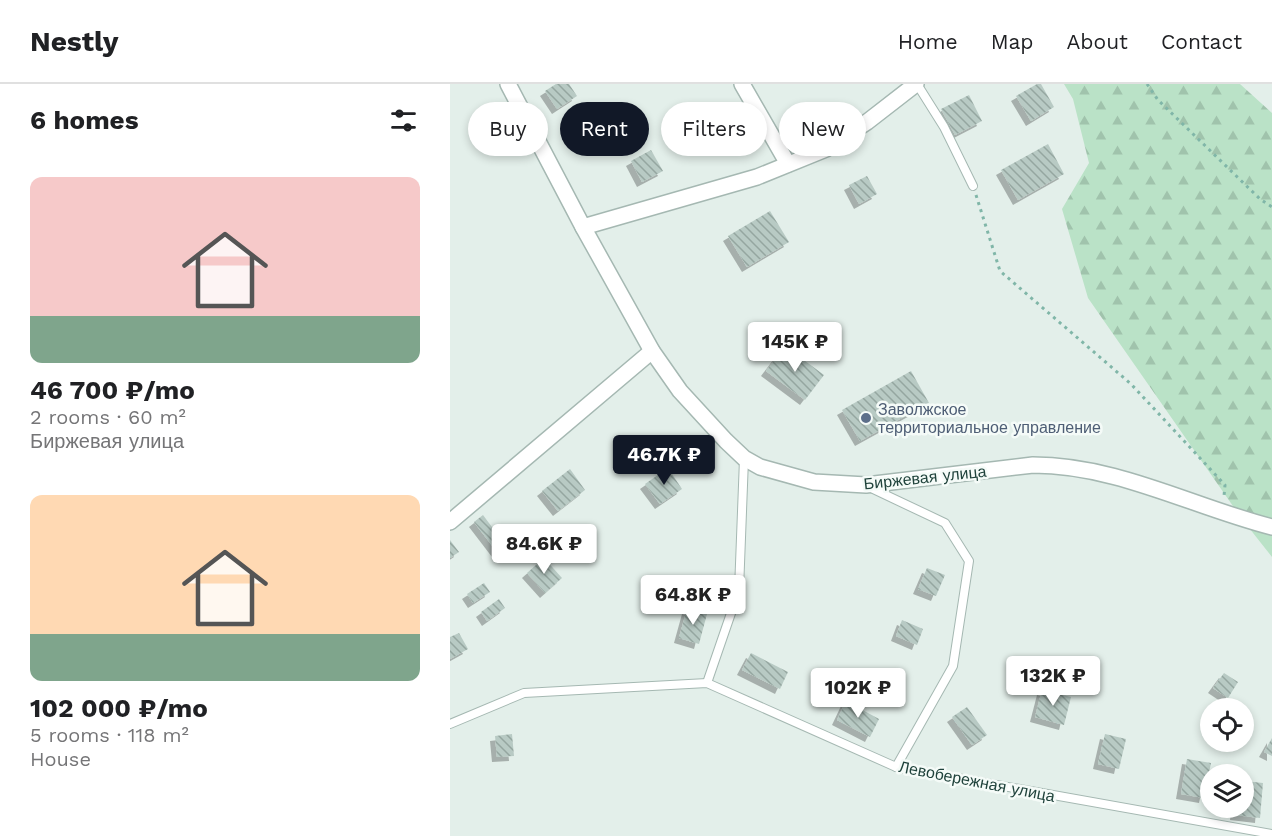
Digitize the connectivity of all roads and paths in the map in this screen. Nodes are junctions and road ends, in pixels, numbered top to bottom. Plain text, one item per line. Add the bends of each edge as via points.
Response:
1 (508, 84) edge
2 (742, 84) edge
3 (917, 84) edge
4 (1147, 84) edge
5 (788, 164) junction
6 (973, 186) joint
7 (1272, 207) edge
8 (583, 227) junction
9 (652, 351) junction
10 (744, 458) junction
11 (866, 485) junction
12 (1223, 513) junction
13 (450, 522) edge
14 (1272, 527) edge
15 (707, 683) junction
16 (450, 724) edge
17 (896, 767) junction
18 (1272, 834) edge

1 - 8 street, Биржевая улица
2 - 5 street
3 - 5 street via 826,148
3 - 6 lane
4 - 7 path via 1158,100 1260,200
5 - 8 street via 757,177
6 - 12 path via 1000,271 1131,384 1225,485
8 - 9 street, Биржевая улица
9 - 10 street, Биржевая улица via 680,391
9 - 13 street
10 - 11 street, Биржевая улица via 760,467 814,482
10 - 15 lane via 739,590
11 - 12 street, Биржевая улица via 1060,465 1117,476
11 - 17 lane via 945,523 969,561 953,666
12 - 14 street, Биржевая улица
15 - 16 lane, Левобережная улица via 524,693
15 - 17 lane, Левобережная улица
17 - 18 lane, Левобережная улица

